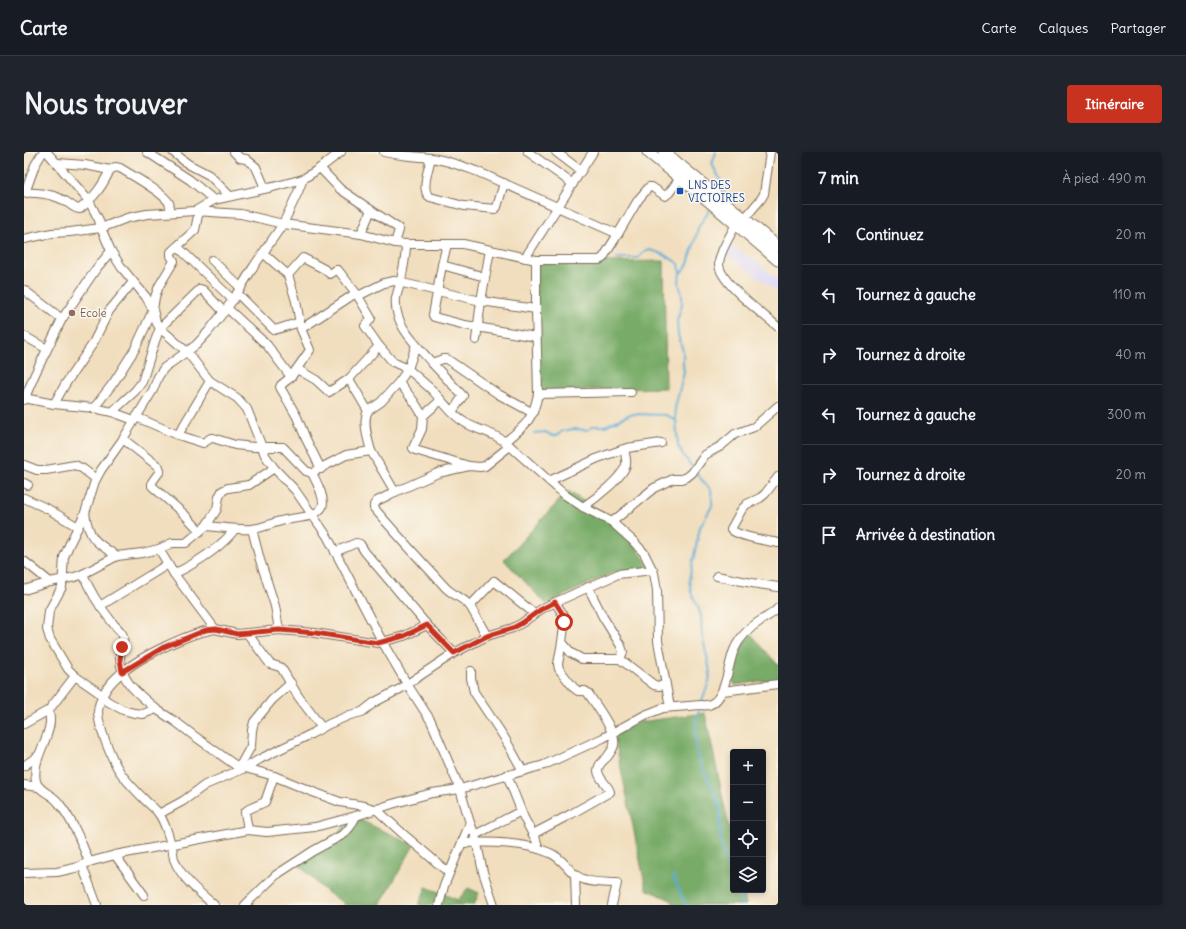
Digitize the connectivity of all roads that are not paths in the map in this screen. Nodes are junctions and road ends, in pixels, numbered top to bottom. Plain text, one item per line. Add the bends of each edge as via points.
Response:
1 (43, 152) edge
2 (47, 152) edge
3 (147, 152) edge
4 (174, 152) edge
5 (234, 152) edge
6 (341, 152) edge
7 (384, 152) edge
8 (528, 152) edge
9 (556, 152) edge
10 (593, 152) edge
11 (648, 152) edge
12 (664, 152) edge
13 (770, 152) edge
14 (431, 158) junction
15 (58, 163) junction
16 (320, 168) junction
17 (110, 170) junction
18 (581, 170) junction
19 (24, 172) edge
20 (31, 178) junction
21 (680, 178) junction
22 (303, 179) junction
23 (504, 183) junction
24 (572, 184) junction
25 (265, 188) junction
26 (24, 193) edge
27 (230, 196) junction
28 (713, 198) junction
29 (214, 200) junction
30 (89, 201) junction
31 (557, 208) junction
32 (371, 210) junction
33 (197, 211) junction
34 (171, 212) junction
35 (740, 221) junction
36 (283, 224) junction
37 (101, 228) junction
38 (361, 234) junction
39 (618, 234) junction
40 (24, 239) edge
41 (395, 243) junction
42 (406, 244) junction
43 (447, 244) junction
44 (178, 247) junction
45 (778, 247) edge
46 (490, 250) junction
47 (110, 252) junction
48 (263, 253) junction
49 (525, 258) junction
50 (212, 260) dead end
51 (536, 260) junction
52 (778, 260) edge
53 (442, 265) junction
54 (288, 275) junction
55 (486, 277) junction
56 (133, 282) junction
57 (400, 282) junction
58 (24, 290) edge
59 (438, 291) junction
60 (237, 294) junction
61 (357, 294) junction
62 (481, 301) junction
63 (536, 309) junction
64 (153, 310) junction
65 (225, 310) junction
66 (62, 319) junction
67 (301, 325) junction
68 (477, 327) junction
69 (778, 327) edge
70 (160, 328) junction
71 (24, 336) edge
72 (536, 337) junction
73 (476, 340) dead end
74 (416, 345) junction
75 (379, 346) junction
76 (47, 349) junction
77 (187, 352) junction
78 (432, 363) junction
79 (297, 369) junction
80 (408, 369) junction
81 (291, 377) junction
82 (349, 379) junction
83 (210, 381) junction
84 (399, 382) junction
85 (631, 392) dead end
86 (538, 394) junction
87 (24, 399) edge
88 (441, 400) junction
89 (54, 404) junction
90 (778, 406) edge
91 (94, 408) junction
92 (368, 411) junction
93 (112, 412) junction
94 (452, 412) junction
95 (533, 413) junction
96 (423, 416) junction
97 (135, 418) junction
98 (178, 435) junction
99 (122, 439) junction
100 (661, 443) dead end
101 (508, 444) junction
102 (262, 447) junction
103 (624, 449) junction
104 (371, 451) junction
105 (24, 465) edge
106 (470, 466) junction
107 (274, 468) junction
108 (321, 468) junction
109 (312, 472) junction
110 (778, 477) edge
111 (96, 479) junction
112 (549, 481) junction
113 (395, 492) junction
114 (24, 498) edge
115 (583, 507) junction
116 (85, 513) junction
117 (313, 515) junction
118 (612, 522) junction
119 (78, 527) junction
120 (203, 529) junction
121 (235, 529) junction
122 (252, 529) junction
123 (778, 543) edge
124 (160, 549) junction
125 (336, 552) junction
126 (117, 556) junction
127 (24, 561) edge
128 (168, 564) junction
129 (653, 570) junction
130 (83, 574) junction
131 (174, 574) junction
132 (716, 576) dead end
133 (62, 579) junction
134 (50, 582) junction
135 (588, 587) junction
136 (778, 587) edge
137 (24, 590) edge
138 (555, 602) junction
139 (100, 606) junction
140 (470, 606) junction
141 (778, 608) edge
142 (535, 614) junction
143 (427, 625) junction
144 (216, 629) junction
145 (279, 630) junction
146 (247, 633) junction
147 (487, 636) junction
148 (562, 642) junction
149 (382, 643) junction
150 (454, 653) junction
151 (620, 659) junction
152 (471, 671) dead end
153 (122, 672) junction
154 (75, 676) junction
155 (291, 683) junction
156 (406, 684) junction
157 (778, 684) edge
158 (666, 685) junction
159 (723, 691) junction
160 (102, 696) junction
161 (670, 708) junction
162 (156, 709) junction
163 (49, 710) junction
164 (24, 724) edge
165 (322, 728) junction
166 (612, 732) junction
167 (39, 755) junction
168 (24, 766) edge
169 (243, 767) junction
170 (524, 771) junction
171 (507, 775) junction
172 (274, 776) junction
173 (24, 785) edge
174 (39, 787) junction
175 (460, 788) junction
176 (376, 809) junction
177 (521, 811) junction
178 (159, 814) junction
179 (356, 816) junction
180 (470, 822) junction
181 (248, 830) junction
182 (533, 834) junction
183 (476, 839) junction
184 (462, 843) junction
185 (171, 844) junction
186 (538, 849) junction
187 (115, 855) junction
188 (86, 864) junction
189 (24, 873) edge
190 (449, 873) junction
191 (575, 874) junction
192 (144, 895) dead end
193 (97, 905) edge
194 (214, 905) edge
195 (245, 905) edge
196 (439, 905) edge
197 (494, 905) edge
198 (576, 905) edge
199 (612, 905) edge

1 - 20 street
2 - 15 street
3 - 29 street via 190,180
4 - 27 street via 188,164 209,175
5 - 25 street via 256,167
6 - 16 street
7 - 14 street
8 - 24 street
9 - 18 street
10 - 18 street
11 - 21 street
12 - 28 street
13 - 35 street via 764,194
14 - 23 street via 457,164
14 - 23 street via 425,186 426,194 430,198 464,206 495,209
15 - 17 street
15 - 30 street
16 - 22 street
16 - 32 street via 338,187
17 - 30 street via 103,184
17 - 34 street via 120,168 157,192 169,203
18 - 24 street
19 - 20 street
20 - 26 street
21 - 28 street
21 - 39 street via 665,196 649,187 638,200
22 - 25 street
22 - 36 street
23 - 31 street
24 - 31 street
25 - 27 street
26 - 30 street via 63,199 78,209
27 - 29 street
28 - 35 street
29 - 33 street
30 - 37 street
31 - 39 street
31 - 49 street
32 - 38 street
32 - 41 street via 398,228
33 - 34 street
33 - 36 street via 241,214
33 - 44 street via 194,230
34 - 37 street via 127,218
35 - 45 street
35 - 52 street
35 - 69 street via 720,256 719,266 724,278 734,290
36 - 38 street
36 - 48 street
37 - 40 street
37 - 47 street
38 - 41 street
39 - 51 street via 603,258 599,260
41 - 42 street
42 - 43 street
42 - 57 street
43 - 46 street via 470,245
43 - 53 street
44 - 60 street
44 - 64 street via 171,254 174,261 159,286
46 - 49 street
46 - 55 street
47 - 56 street
47 - 66 street
48 - 54 street
48 - 60 street
49 - 51 street
50 - 60 street
51 - 63 street
53 - 55 street
53 - 59 street
54 - 61 street via 303,258 330,274 338,270
54 - 67 street
55 - 62 street
56 - 64 street
56 - 89 street via 109,311 92,345
57 - 59 street
57 - 61 street via 386,282
57 - 74 street via 396,311 399,321
58 - 66 street
59 - 62 street
59 - 68 street via 434,317
60 - 65 street
60 - 67 street via 274,330
61 - 67 street
61 - 75 street via 371,318 365,326
62 - 63 street
62 - 68 street
63 - 72 street
64 - 70 street
64 - 91 street via 135,350
65 - 70 street via 201,289
65 - 77 street via 208,332
65 - 81 street via 266,345
66 - 76 street
67 - 79 street via 310,350
68 - 72 street
68 - 73 street
70 - 77 street
70 - 93 street via 142,382
71 - 76 street
72 - 86 street
74 - 78 street
74 - 80 street
75 - 80 street via 395,364
75 - 82 street
76 - 87 street
77 - 83 street
77 - 97 street via 164,368
78 - 94 street via 463,396
78 - 95 street via 447,359 498,394
79 - 81 street
79 - 82 street via 316,380 329,392
80 - 84 street
80 - 88 street
81 - 108 street via 280,388
82 - 92 street
83 - 98 street
83 - 102 street via 244,405
84 - 92 street
84 - 96 street
85 - 86 street
86 - 95 street
87 - 89 street
88 - 94 street
88 - 96 street
89 - 91 street
90 - 118 street via 754,427 735,434 710,452 692,473 654,488
91 - 93 street
92 - 104 street via 366,420
93 - 97 street
94 - 101 street via 464,422 493,434
95 - 101 street
96 - 106 street via 422,429 414,449
97 - 98 street
97 - 99 street
98 - 102 street via 203,443 213,438 235,445
99 - 111 street
99 - 120 street via 159,467 160,471 152,486
100 - 103 street
101 - 106 street via 485,466
101 - 112 street
102 - 107 street
102 - 109 street via 283,447 306,471
103 - 112 street via 593,460
103 - 115 street via 625,467 607,488
104 - 108 street via 346,455
104 - 113 street
105 - 111 street via 37,470 75,465
106 - 113 street via 438,473
107 - 117 street via 295,490
107 - 120 street via 248,485 222,491 217,509
108 - 109 street
109 - 117 street via 324,503 320,511
110 - 123 street via 765,494 742,509 731,529 746,536
111 - 116 street
112 - 115 street
113 - 140 street via 377,501 374,508 442,584
114 - 119 street
115 - 118 street
116 - 119 street
116 - 126 street via 92,537
117 - 122 street
117 - 125 street
118 - 129 street via 642,550
119 - 133 street via 64,557
120 - 121 street
120 - 124 street via 186,543 170,543
121 - 122 street
121 - 131 street via 220,545
122 - 145 street via 275,606
124 - 126 street
124 - 128 street
125 - 143 street via 356,543 360,544
125 - 149 street
126 - 130 street
127 - 134 street
128 - 131 street
128 - 139 street
129 - 135 street via 618,574
129 - 158 street via 657,590 658,641
130 - 133 street
130 - 139 street via 91,594
131 - 144 street
132 - 136 street
133 - 134 street
133 - 154 street via 62,587 49,611 47,629 64,663
134 - 137 street
135 - 138 street
135 - 151 street via 621,646 623,652
138 - 142 street
138 - 148 street via 564,616
139 - 153 street via 123,636 120,659
140 - 142 street via 494,581
140 - 147 street
141 - 159 street via 749,629 739,642 731,657
142 - 147 street via 513,628
143 - 149 street
143 - 150 street
144 - 146 street via 231,633
144 - 153 street via 206,630 164,647
145 - 146 street
145 - 149 street
146 - 155 street via 270,664 280,667
147 - 150 street
148 - 151 street via 571,653 582,659
148 - 166 street via 559,670 574,688 588,693
149 - 156 street
150 - 156 street
151 - 158 street via 654,685
152 - 170 street via 474,692
153 - 160 street
153 - 162 street via 129,684
154 - 160 street
154 - 163 street
155 - 165 street
155 - 169 street via 272,700 254,722
156 - 165 street via 362,712
156 - 175 street via 431,721
157 - 159 street
158 - 161 street
159 - 161 street via 708,706
160 - 162 street via 113,705 134,713 143,714
160 - 178 street via 98,713 104,738 120,771
161 - 166 street via 644,715
162 - 169 street via 230,762
163 - 164 street
163 - 167 street via 49,729
165 - 169 street
166 - 170 street via 544,765
166 - 182 street via 614,745 599,767 600,777 609,793
167 - 168 street
167 - 174 street via 36,783
169 - 172 street
169 - 178 street via 205,785
170 - 171 street
171 - 175 street
171 - 177 street
172 - 176 street via 340,802
172 - 181 street via 266,802 245,812
173 - 174 street
174 - 188 street via 61,806 82,843
175 - 176 street
175 - 180 street
176 - 179 street
176 - 190 street
177 - 182 street
177 - 183 street
178 - 185 street
179 - 181 street via 316,827 267,832
179 - 195 street via 344,834 276,875
180 - 183 street
180 - 184 street
181 - 185 street
182 - 186 street
183 - 184 street
183 - 186 street
183 - 197 street
184 - 190 street
185 - 187 street
185 - 194 street via 174,860 180,870
186 - 191 street via 554,854
187 - 188 street
187 - 192 street
188 - 189 street via 57,872
188 - 193 street
190 - 196 street
191 - 198 street
191 - 199 street via 588,881 617,883

